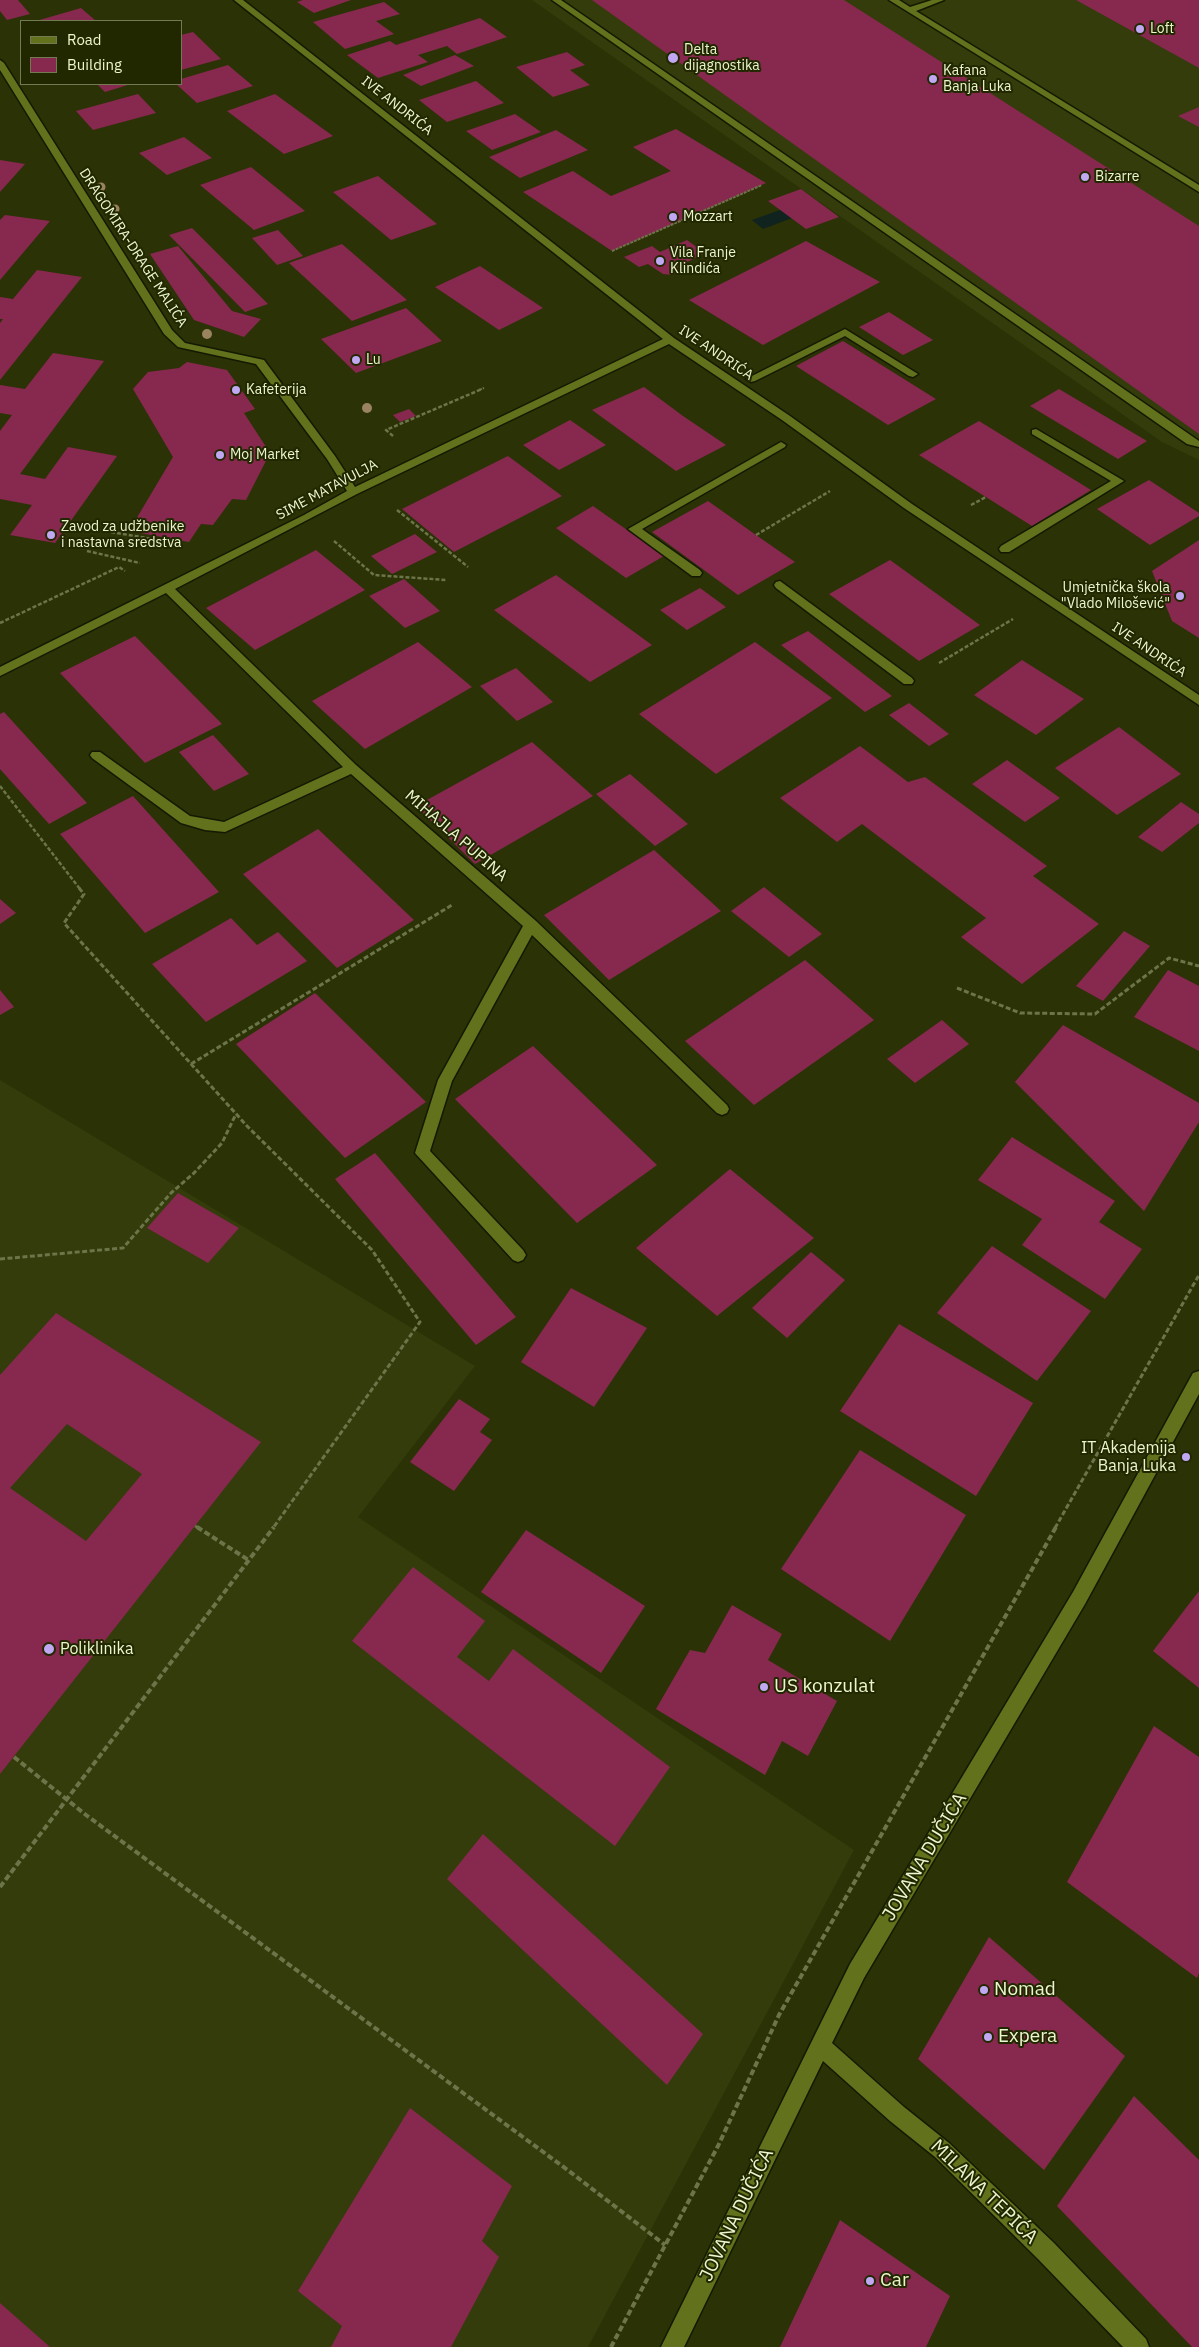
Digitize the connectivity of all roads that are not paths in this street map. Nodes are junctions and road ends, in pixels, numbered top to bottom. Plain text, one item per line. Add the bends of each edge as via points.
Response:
1 (238, 0) edge
2 (556, 0) edge
3 (893, 0) edge
4 (940, 0) edge
5 (909, 10) junction
6 (0, 63) edge
7 (1199, 188) edge
8 (670, 340) junction
9 (913, 374) dead end
10 (751, 379) dead end
11 (1036, 432) dead end
12 (1199, 444) edge
13 (782, 445) dead end
14 (353, 492) junction
15 (1005, 549) dead end
16 (696, 573) dead end
17 (780, 585) dead end
18 (168, 588) junction
19 (0, 672) edge
20 (908, 681) road end
21 (1199, 701) edge
22 (96, 755) dead end
23 (352, 768) junction
24 (532, 925) junction
25 (722, 1109) dead end
26 (518, 1255) dead end
27 (1198, 1384) edge
28 (821, 2046) junction
29 (672, 2347) edge
30 (1138, 2347) edge

1 - 8 street, IVE ANDRIĆA
2 - 12 street via 1191,442
3 - 5 street
4 - 5 street
5 - 7 street
6 - 14 street, DRAGOMIRA-DRAGE MALIĆA via 168,332 182,345 260,362
8 - 14 street, SIME MATAVULJA
8 - 21 street, IVE ANDRIĆA via 908,506
9 - 10 street via 845,332
11 - 15 street via 1119,481
13 - 16 street via 634,529
14 - 18 street, SIME MATAVULJA
17 - 20 street
18 - 19 street, SIME MATAVULJA
18 - 23 street, MIHAJLA PUPINA
22 - 23 street via 186,820 225,827
23 - 24 street, MIHAJLA PUPINA
24 - 25 street, MIHAJLA PUPINA
24 - 26 street via 445,1080 422,1153
27 - 28 street, JOVANA DUČIĆA via 1079,1598 857,1971
28 - 29 street, JOVANA DUČIĆA
28 - 30 street, MILANA TEPIĆA via 942,2150

